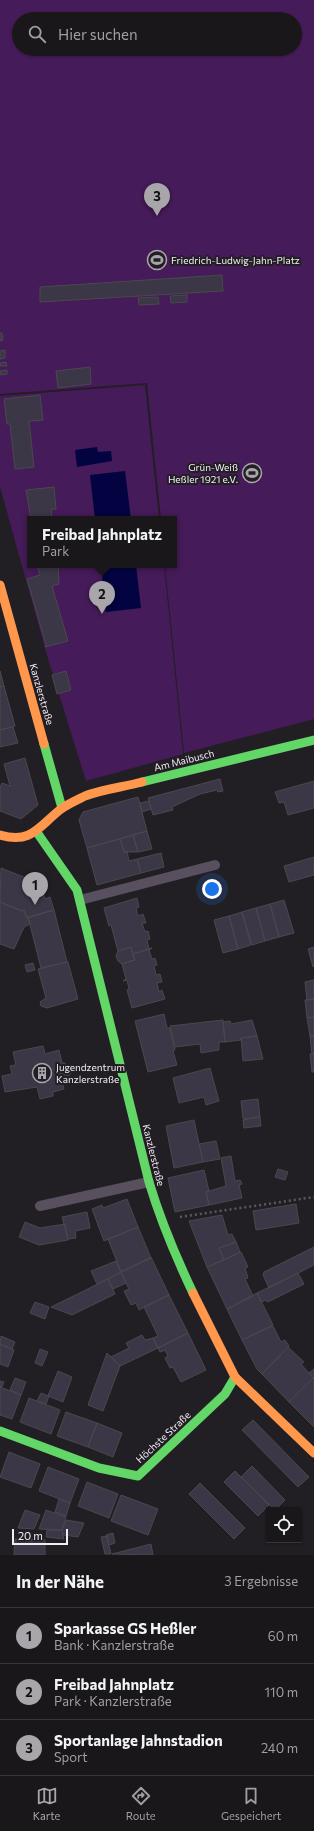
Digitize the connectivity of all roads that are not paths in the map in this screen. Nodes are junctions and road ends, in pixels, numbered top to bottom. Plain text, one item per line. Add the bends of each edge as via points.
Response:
1 (0, 585) edge
2 (314, 740) edge
3 (62, 808) junction
4 (36, 831) junction
5 (0, 835) edge
6 (215, 865) dead end
7 (80, 900) junction
8 (149, 1182) junction
9 (40, 1206) dead end
10 (236, 1377) junction
11 (0, 1431) edge
12 (314, 1453) edge

1 - 3 street, Kanzlerstraße
2 - 3 street, Am Maibusch via 93,794
3 - 4 street, Am Maibusch
4 - 5 street, Am Maibusch via 25,839 8,839
4 - 7 street, Kanzlerstraße via 77,890
6 - 7 lane
7 - 8 street, Kanzlerstraße
8 - 9 lane
8 - 10 street, Kanzlerstraße via 160,1220 174,1254
10 - 11 street, Höchste Straße via 225,1394 138,1476 99,1468
10 - 12 street, Kanzlerstraße

